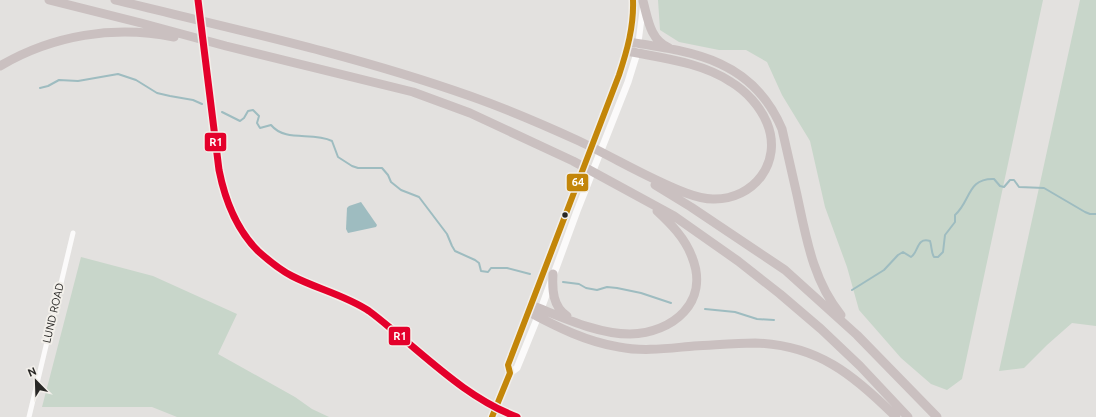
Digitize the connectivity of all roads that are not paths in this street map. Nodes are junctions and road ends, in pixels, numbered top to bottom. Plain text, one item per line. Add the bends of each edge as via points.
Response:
1 (49, 0) edge
2 (115, 0) edge
3 (144, 0) edge
4 (633, 0) edge
5 (643, 0) edge
6 (181, 15) junction
7 (226, 46) junction
8 (633, 48) junction
9 (678, 51) junction
10 (0, 66) edge
11 (613, 158) junction
12 (644, 200) junction
13 (73, 233) dead end
14 (553, 274) junction
15 (530, 308) junction
16 (540, 313) junction
17 (579, 323) junction
18 (857, 334) junction
19 (510, 372) junction
20 (29, 417) edge
21 (492, 417) edge
22 (896, 417) edge
23 (908, 417) edge
24 (937, 417) edge

1 - 7 highway
2 - 6 highway
3 - 6 highway
4 - 8 street
5 - 8 street
5 - 9 highway via 651,29 657,40 666,47
6 - 11 highway via 352,59 462,94 543,125
7 - 10 highway via 147,33 105,33 46,44
7 - 12 highway via 413,92 470,113 573,161
8 - 9 highway
8 - 11 highway via 706,69 737,86 756,105 767,122 771,137 771,154 765,170 755,184 733,197 711,199 675,189
8 - 14 main road via 628,82
8 - 15 main road via 619,75
9 - 18 highway via 704,56 725,65 748,81 769,104 782,129 807,244 822,286 832,304
11 - 18 highway via 784,270
12 - 17 highway via 670,223 690,250 696,272 692,300 677,320 648,332 613,333
12 - 23 highway via 674,216 780,294 822,329
13 - 20 street, LUND ROAD
14 - 16 main road
14 - 17 highway via 553,293 557,306
15 - 16 highway
15 - 19 main road via 508,365
16 - 17 highway
16 - 19 main road via 517,368
16 - 22 highway via 550,324 619,347 651,349 754,343 773,344 800,351 843,370 870,391
18 - 24 highway
19 - 21 main road

